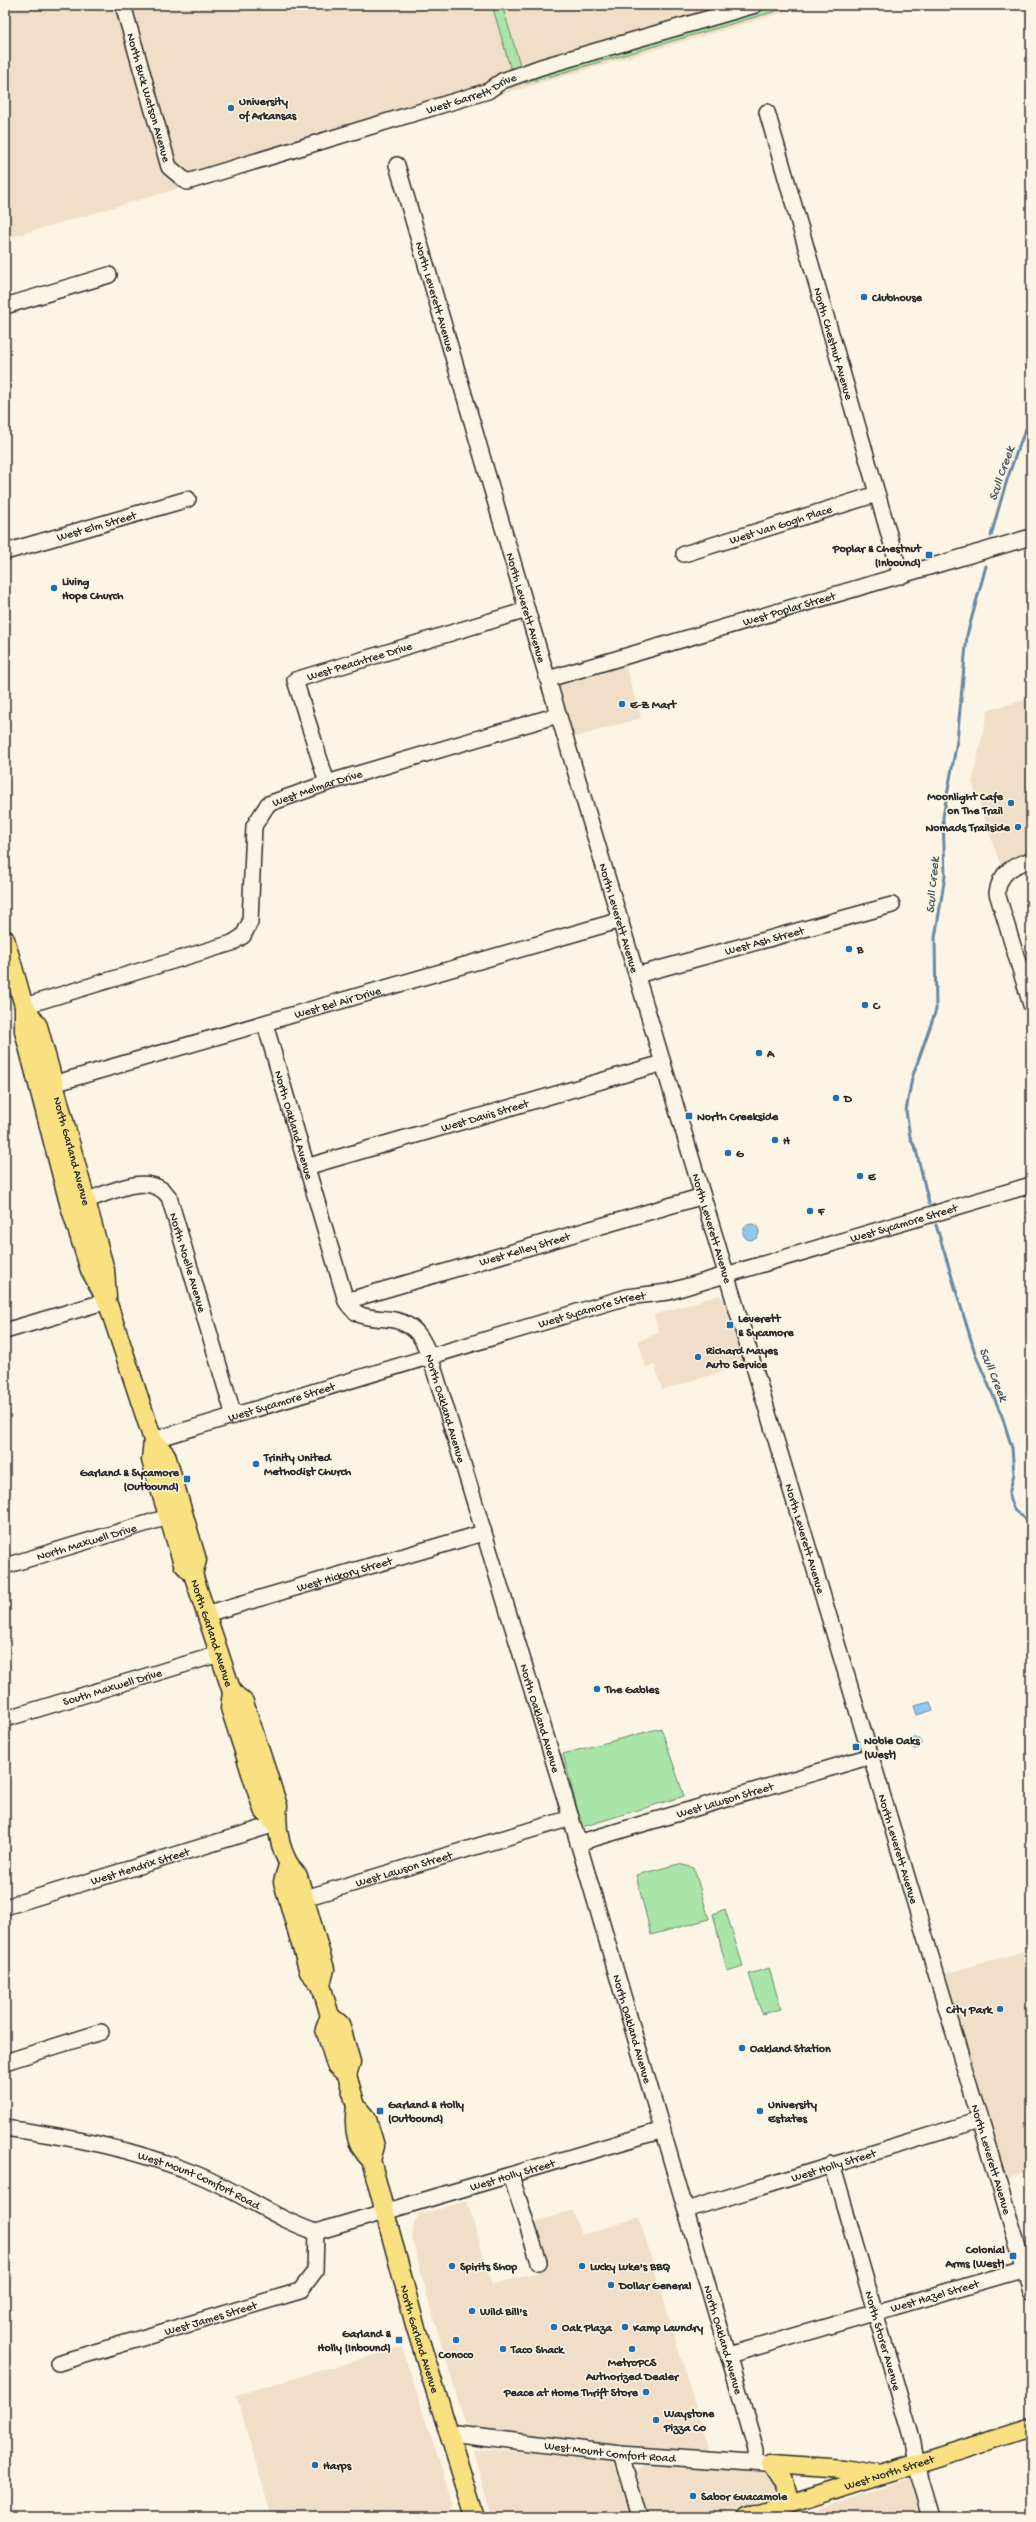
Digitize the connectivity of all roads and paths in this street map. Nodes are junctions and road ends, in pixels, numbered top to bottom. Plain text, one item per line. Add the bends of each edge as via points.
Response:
1 (123, 5) edge
2 (755, 5) edge
3 (766, 112) dead end
4 (397, 165) dead end
5 (187, 182) joint
6 (108, 275) dead end
7 (5, 306) edge
8 (877, 494) junction
9 (188, 499) dead end
10 (1031, 538) edge
11 (5, 552) edge
12 (684, 554) dead end
13 (900, 576) junction
14 (527, 610) junction
15 (548, 679) junction
16 (558, 715) junction
17 (327, 783) junction
18 (1031, 860) edge
19 (892, 905) dead end
20 (621, 920) junction
21 (5, 939) edge
22 (637, 975) junction
23 (1031, 1005) edge
24 (24, 1006) junction
25 (265, 1024) junction
26 (662, 1063) junction
27 (54, 1084) junction
28 (306, 1167) junction
29 (1031, 1185) edge
30 (703, 1196) junction
31 (85, 1201) junction
32 (727, 1275) junction
33 (107, 1301) junction
34 (346, 1301) junction
35 (5, 1331) edge
36 (430, 1356) junction
37 (234, 1416) junction
38 (153, 1440) junction
39 (168, 1517) junction
40 (483, 1533) junction
41 (5, 1566) edge
42 (193, 1574) junction
43 (206, 1614) junction
44 (219, 1654) junction
45 (5, 1720) edge
46 (871, 1756) junction
47 (571, 1818) junction
48 (276, 1824) junction
49 (578, 1843) junction
50 (288, 1865) junction
51 (305, 1898) junction
52 (5, 1907) edge
53 (321, 1985) junction
54 (101, 2032) dead end
55 (5, 2062) edge
56 (980, 2120) junction
57 (5, 2128) edge
58 (662, 2130) junction
59 (832, 2164) junction
60 (511, 2176) junction
61 (686, 2210) junction
62 (385, 2211) junction
63 (316, 2232) junction
64 (539, 2262) dead end
65 (1025, 2269) junction
66 (1031, 2290) edge
67 (874, 2313) junction
68 (729, 2355) junction
69 (58, 2363) dead end
70 (1031, 2427) edge
71 (449, 2433) junction
72 (621, 2454) junction
73 (917, 2461) junction
74 (764, 2464) junction
75 (877, 2475) junction
76 (789, 2504) junction
77 (475, 2517) edge
78 (639, 2517) edge
79 (747, 2517) edge
80 (931, 2517) edge

1 - 5 street, North Buck Watson Avenue via 169,168
2 - 5 street, West Garrett Drive via 541,67 502,81 488,91
3 - 8 street, North Chestnut Avenue
4 - 14 street, North Leverett Avenue
6 - 7 street
8 - 12 street, West Van Gogh Place
8 - 13 street, North Chestnut Avenue
9 - 11 street, West Elm Street
10 - 13 street, West Poplar Street
13 - 15 street, West Poplar Street
14 - 15 street, North Leverett Avenue
14 - 17 street, West Peachtree Drive via 295,680
15 - 16 street, North Leverett Avenue
16 - 17 street, West Melmar Drive
16 - 20 street, North Leverett Avenue
17 - 24 street, West Melmar Drive via 268,804 254,826 253,907 250,922 243,936 232,943
18 - 23 street via 1004,873 998,882 997,893
19 - 22 street, West Ash Street
20 - 22 street, North Leverett Avenue
20 - 25 street, West Bel Air Drive
21 - 24 main road, North Garland Avenue
22 - 26 street, North Leverett Avenue
24 - 27 main road, North Garland Avenue via 38,1026
24 - 33 main road, North Garland Avenue via 24,1031 69,1203 91,1274
25 - 27 street, West Bel Air Drive
25 - 28 street, North Oakland Avenue
26 - 28 street, West Davis Street
26 - 30 street, North Leverett Avenue
27 - 31 main road, North Garland Avenue
28 - 34 street, North Oakland Avenue
29 - 32 street, West Sycamore Street
30 - 32 street, North Leverett Avenue
30 - 34 street, West Kelley Street
31 - 33 main road, North Garland Avenue via 105,1270
31 - 37 street, North Noelle Avenue via 147,1183 160,1187 165,1192
32 - 36 street, West Sycamore Street via 668,1292 627,1297
32 - 46 street, North Leverett Avenue
33 - 35 street
33 - 38 main road, North Garland Avenue
34 - 36 street, North Oakland Avenue via 350,1309 360,1317 396,1319 411,1326 423,1341
36 - 37 street, West Sycamore Street
36 - 40 street, North Oakland Avenue
37 - 38 street, West Sycamore Street
38 - 39 main road, North Garland Avenue via 151,1460
38 - 42 main road, North Garland Avenue via 166,1455 197,1560
39 - 41 street, North Maxwell Drive
39 - 42 main road, North Garland Avenue via 183,1564
40 - 43 street, West Hickory Street
40 - 47 street, North Oakland Avenue
42 - 43 main road, North Garland Avenue
43 - 44 main road, North Garland Avenue
44 - 45 street, South Maxwell Drive
44 - 48 main road, North Garland Avenue via 232,1692 230,1708 263,1810
46 - 49 street, West Lawson Street
46 - 56 street, North Leverett Avenue
47 - 49 street, North Oakland Avenue
47 - 51 street, West Lawson Street
48 - 50 main road, North Garland Avenue
48 - 52 street, West Hendrix Street
49 - 58 street, North Oakland Avenue
50 - 51 main road, North Garland Avenue via 298,1876
50 - 53 main road, North Garland Avenue via 283,1882 309,1972
51 - 53 main road, North Garland Avenue via 325,1969
53 - 62 main road, North Garland Avenue via 330,2016 326,2029 336,2065 347,2075 356,2106 367,2119 375,2146 371,2160
54 - 55 street
56 - 59 street, West Holly Street
56 - 65 street, North Leverett Avenue
57 - 63 street, West Mount Comfort Road via 84,2141 174,2166 232,2190 289,2224
58 - 60 street, West Holly Street
58 - 61 street, North Oakland Avenue
59 - 61 street, West Holly Street via 801,2176
59 - 67 street, North Storer Avenue
60 - 62 street, West Holly Street
60 - 64 street
61 - 68 street, North Oakland Avenue
62 - 63 street
62 - 71 main road, North Garland Avenue via 415,2325
63 - 69 street, West James Street via 316,2271 300,2291
65 - 66 street, North Leverett Avenue
65 - 67 street, West Hazel Street
67 - 68 street, West Hazel Street
67 - 73 street, North Storer Avenue
68 - 74 street, North Oakland Avenue via 756,2450
70 - 73 main road, West North Street
71 - 72 street, West Mount Comfort Road
71 - 77 main road, North Garland Avenue
72 - 74 street, West Mount Comfort Road
72 - 78 street
73 - 75 main road, West North Street
73 - 80 street, North Storer Avenue
74 - 75 main road via 843,2469
74 - 76 main road via 783,2481
75 - 76 main road, West North Street
76 - 79 main road, West North Street

